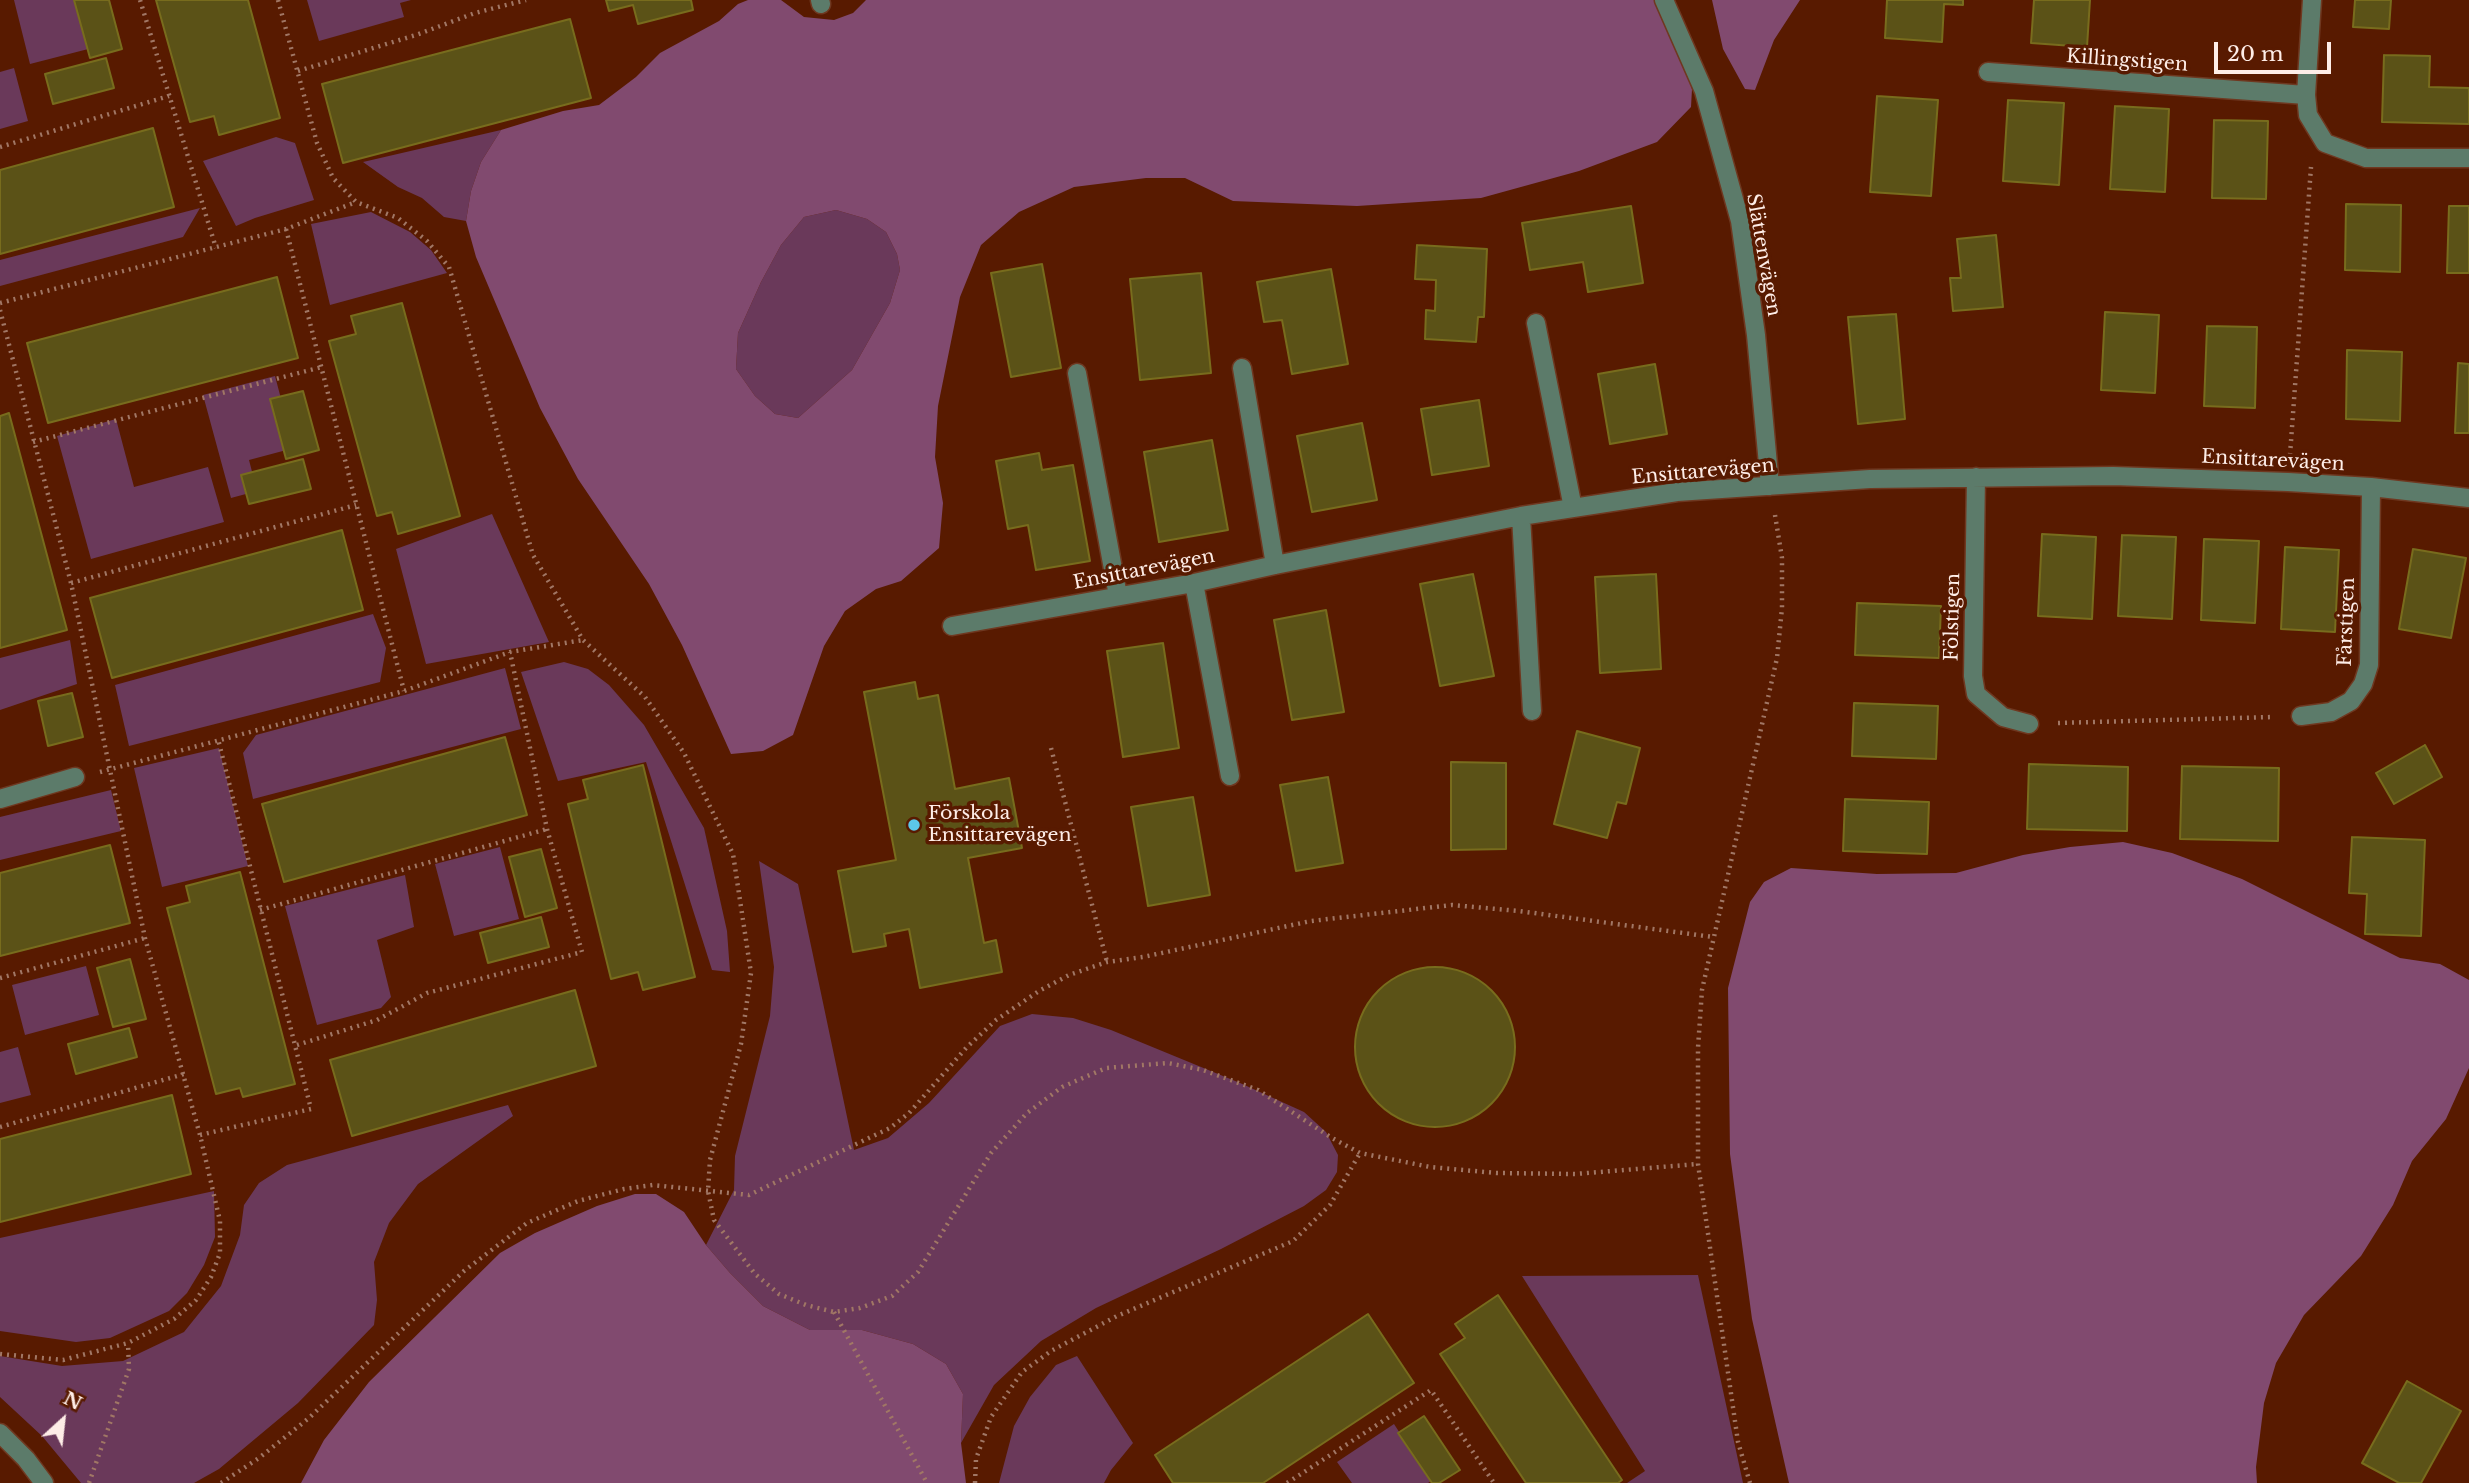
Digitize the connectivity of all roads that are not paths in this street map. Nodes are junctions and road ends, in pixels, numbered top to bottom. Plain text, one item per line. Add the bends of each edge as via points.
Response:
1 (1664, 0) edge
2 (2312, 0) edge
3 (1987, 72) dead end
4 (2306, 95) junction
5 (2469, 158) edge
6 (1536, 323) dead end
7 (1242, 368) dead end
8 (1077, 373) dead end
9 (1976, 477) junction
10 (1770, 486) junction
11 (2371, 487) junction
12 (2469, 498) edge
13 (1573, 508) junction
14 (1521, 516) junction
15 (1275, 565) junction
16 (1194, 583) junction
17 (1118, 596) junction
18 (953, 626) dead end
19 (1532, 711) dead end
20 (2301, 716) road end
21 (2029, 724) road end
22 (1230, 776) dead end
23 (75, 777) road end
24 (0, 799) edge
25 (0, 1433) edge
26 (44, 1483) edge

1 - 10 street, Slättenvägen via 1704,91 1740,221
2 - 4 street
3 - 4 street, Killingstigen
4 - 5 street via 2308,115 2325,143 2365,158
6 - 13 street
7 - 15 street
8 - 17 street
9 - 10 street, Ensittarevägen
9 - 11 street, Ensittarevägen via 2113,476
9 - 21 street, Fölstigen via 1976,694 2004,717
10 - 13 street, Ensittarevägen via 1677,492
11 - 12 street, Ensittarevägen
11 - 20 street, Fårstigen via 2370,664 2351,701 2331,712
13 - 14 street, Ensittarevägen
14 - 15 street, Ensittarevägen
14 - 19 street
15 - 16 street, Ensittarevägen
16 - 17 street, Ensittarevägen
16 - 22 street
17 - 18 street, Ensittarevägen
23 - 24 street
25 - 26 street

